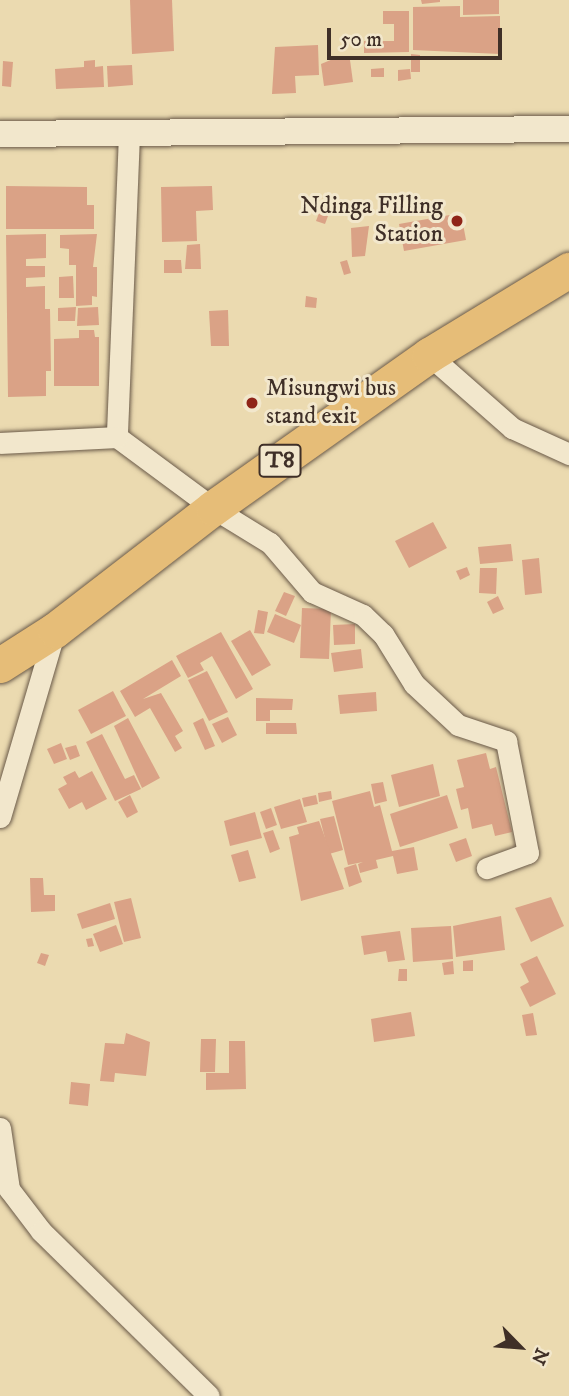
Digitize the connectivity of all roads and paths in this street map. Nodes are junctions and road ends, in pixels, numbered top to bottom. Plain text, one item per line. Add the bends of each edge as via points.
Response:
1 (569, 129) edge
2 (0, 134) edge
3 (129, 134) junction
4 (569, 270) edge
5 (429, 355) junction
6 (117, 437) junction
7 (0, 443) edge
8 (569, 454) edge
9 (213, 508) junction
10 (55, 630) junction
11 (0, 665) edge
12 (0, 817) edge
13 (487, 868) dead end
14 (0, 1128) edge
15 (192, 1389) edge
16 (209, 1396) edge

1 - 3 street
2 - 3 street
3 - 6 street
4 - 5 highway, T8
5 - 8 street via 512,428
5 - 9 highway, T8
6 - 7 street
6 - 9 street
9 - 10 highway, T8
9 - 13 street via 270,543 312,592 363,615 383,634 414,684 458,725 506,741 528,853
10 - 11 highway, T8
10 - 12 street
14 - 15 street via 9,1189 41,1231
15 - 16 street

